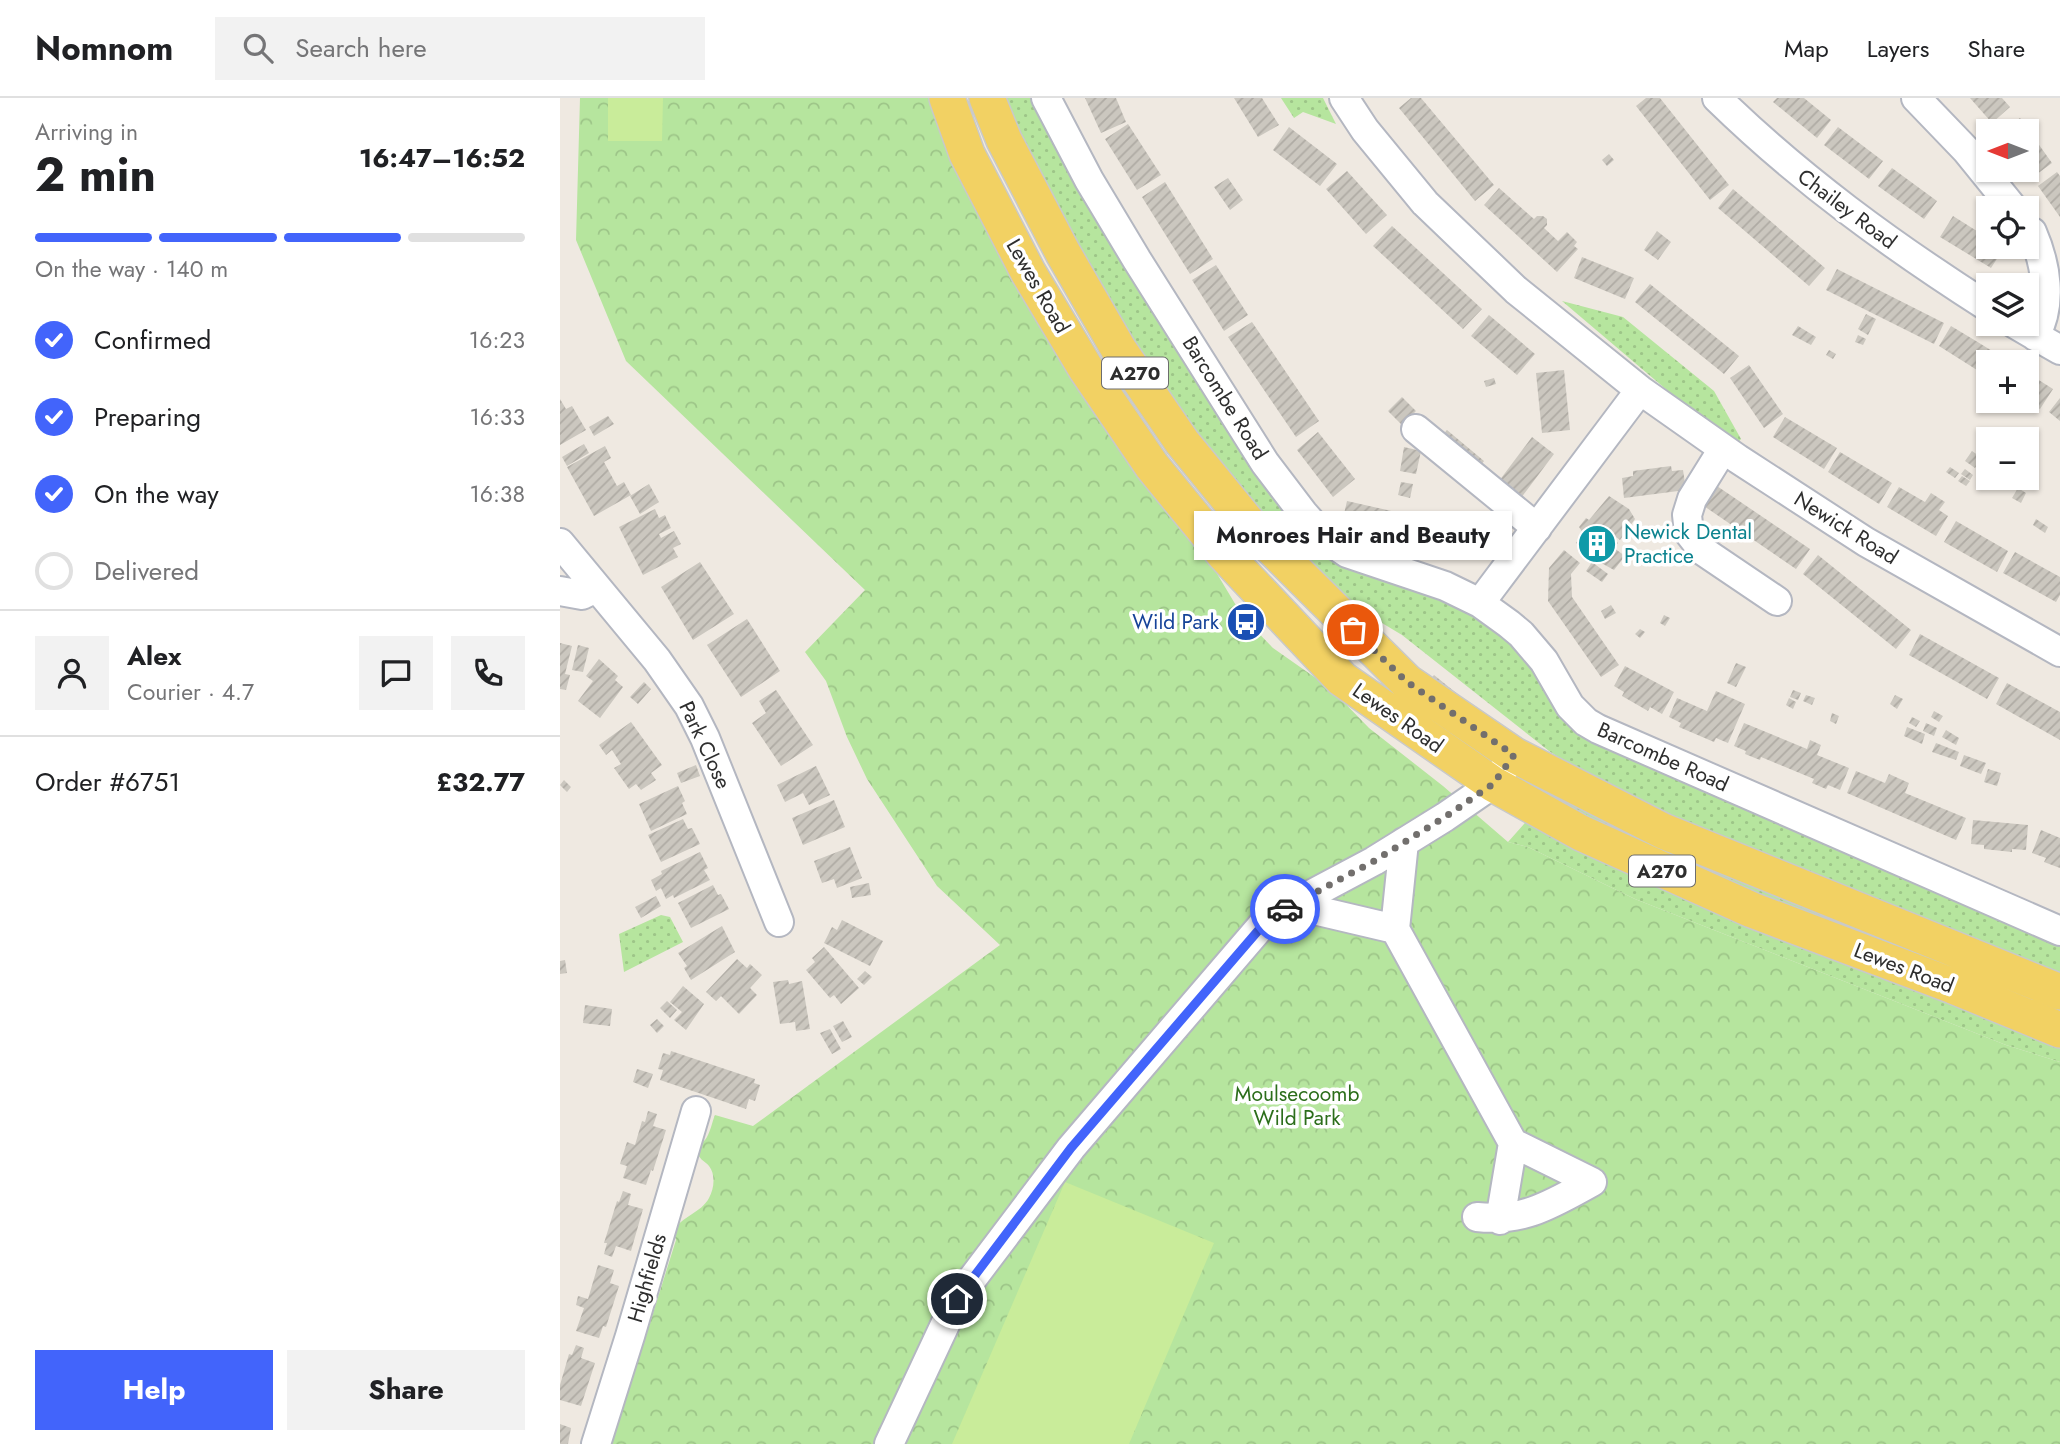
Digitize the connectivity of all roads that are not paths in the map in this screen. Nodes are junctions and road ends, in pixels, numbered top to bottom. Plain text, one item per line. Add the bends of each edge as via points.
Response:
1 (947, 98) edge
2 (987, 98) edge
3 (1046, 98) edge
4 (1344, 98) edge
5 (1717, 98) edge
6 (1916, 98) edge
7 (2003, 196) edge
8 (2039, 242) edge
9 (2039, 248) edge
10 (2060, 270) edge
11 (1976, 299) edge
12 (2039, 326) edge
13 (2036, 336) edge
14 (2060, 350) edge
15 (1640, 390) junction
16 (1416, 429) dead end
17 (1723, 449) junction
18 (1536, 528) junction
19 (560, 543) edge
20 (596, 588) junction
21 (560, 591) edge
22 (1777, 601) dead end
23 (1480, 603) junction
24 (2060, 652) edge
25 (1514, 755) junction
26 (1493, 784) junction
27 (1404, 842) junction
28 (1293, 905) junction
29 (779, 922) dead end
30 (1395, 929) junction
31 (2060, 931) edge
32 (2060, 992) edge
33 (2060, 1030) edge
34 (696, 1111) dead end
35 (1513, 1143) junction
36 (596, 1444) edge
37 (889, 1444) edge

1 - 26 main road, Lewes Road / A270 via 967,154 1041,294 1144,455 1198,524 1342,679
2 - 25 main road, Lewes Road / A270 via 1063,253 1119,350 1182,442 1253,528 1407,682
3 - 23 street, Barcombe Road via 1137,260 1265,463 1303,513 1347,554 1445,586
4 - 15 street, Newick Road via 1425,203 1516,290
5 - 11 street, Chailey Road via 1840,206
6 - 7 street
8 - 10 street
9 - 12 street via 2045,281
13 - 14 street
15 - 17 street, Newick Road
15 - 18 street
16 - 18 street
17 - 22 street via 1692,499 1689,533 1703,551
17 - 24 street, Newick Road via 1866,542
18 - 23 street
19 - 20 street, Park Close
20 - 21 street via 582,595
20 - 29 street, Park Close via 689,706
23 - 31 street, Barcombe Road via 1521,634 1570,706 1598,729
25 - 26 street
25 - 32 main road, Lewes Road / A270 via 1662,831
26 - 27 street
26 - 33 main road, Lewes Road / A270 via 1581,833 1717,895
27 - 28 street
27 - 30 street
28 - 30 street
28 - 37 street via 1269,918 1071,1148 957,1299
30 - 35 street
34 - 36 street, Highfields
35 - 35 street via 1592,1182 1528,1213 1489,1219

